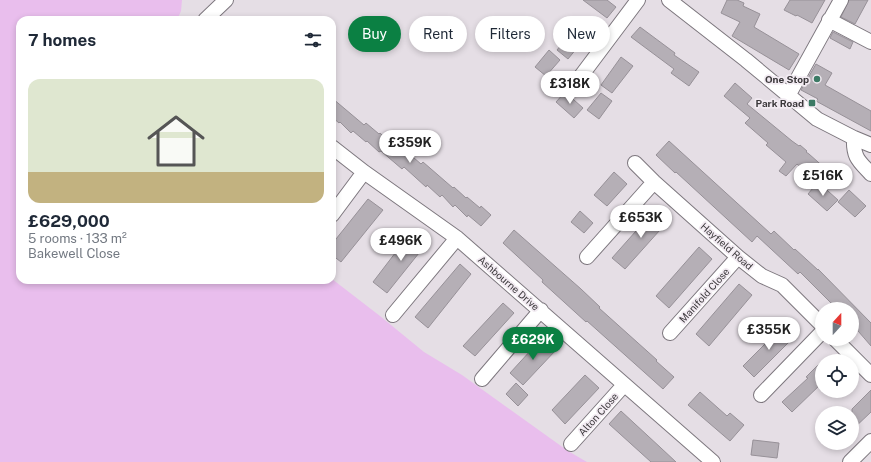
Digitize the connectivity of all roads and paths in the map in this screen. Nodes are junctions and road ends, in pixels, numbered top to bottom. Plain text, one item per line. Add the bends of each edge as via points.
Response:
1 (226, 0) edge
2 (638, 0) edge
3 (668, 0) edge
4 (841, 0) edge
5 (209, 16) edge
6 (829, 20) junction
7 (871, 42) edge
8 (578, 80) dead end
9 (788, 96) junction
10 (854, 138) junction
11 (871, 145) edge
12 (336, 150) edge
13 (635, 163) dead end
14 (364, 172) junction
15 (871, 174) edge
16 (654, 182) junction
17 (336, 210) edge
18 (457, 238) junction
19 (587, 257) dead end
20 (738, 257) junction
21 (541, 310) junction
22 (393, 315) dead end
23 (815, 318) edge
24 (670, 333) dead end
25 (815, 339) edge
26 (842, 346) edge
27 (871, 375) edge
28 (482, 379) dead end
29 (624, 385) junction
30 (761, 395) dead end
31 (871, 441) edge
32 (571, 444) dead end
33 (713, 462) edge
34 (850, 462) edge

1 - 5 street
2 - 8 street
3 - 9 street
4 - 6 street
6 - 7 street
6 - 9 street
9 - 10 street via 817,119
10 - 11 street
10 - 15 street via 856,158
12 - 14 street, Ashbourne Drive
13 - 16 street, Hayfield Road
14 - 17 street
14 - 18 street, Ashbourne Drive
16 - 19 street
16 - 20 street, Hayfield Road
18 - 21 street, Ashbourne Drive
18 - 22 street
20 - 23 street, Hayfield Road via 762,276 782,285
20 - 24 street, Manifold Close
21 - 28 street
21 - 29 street, Ashbourne Drive
25 - 30 street
26 - 27 street
29 - 32 street, Alton Close
29 - 33 street, Ashbourne Drive
31 - 34 street

